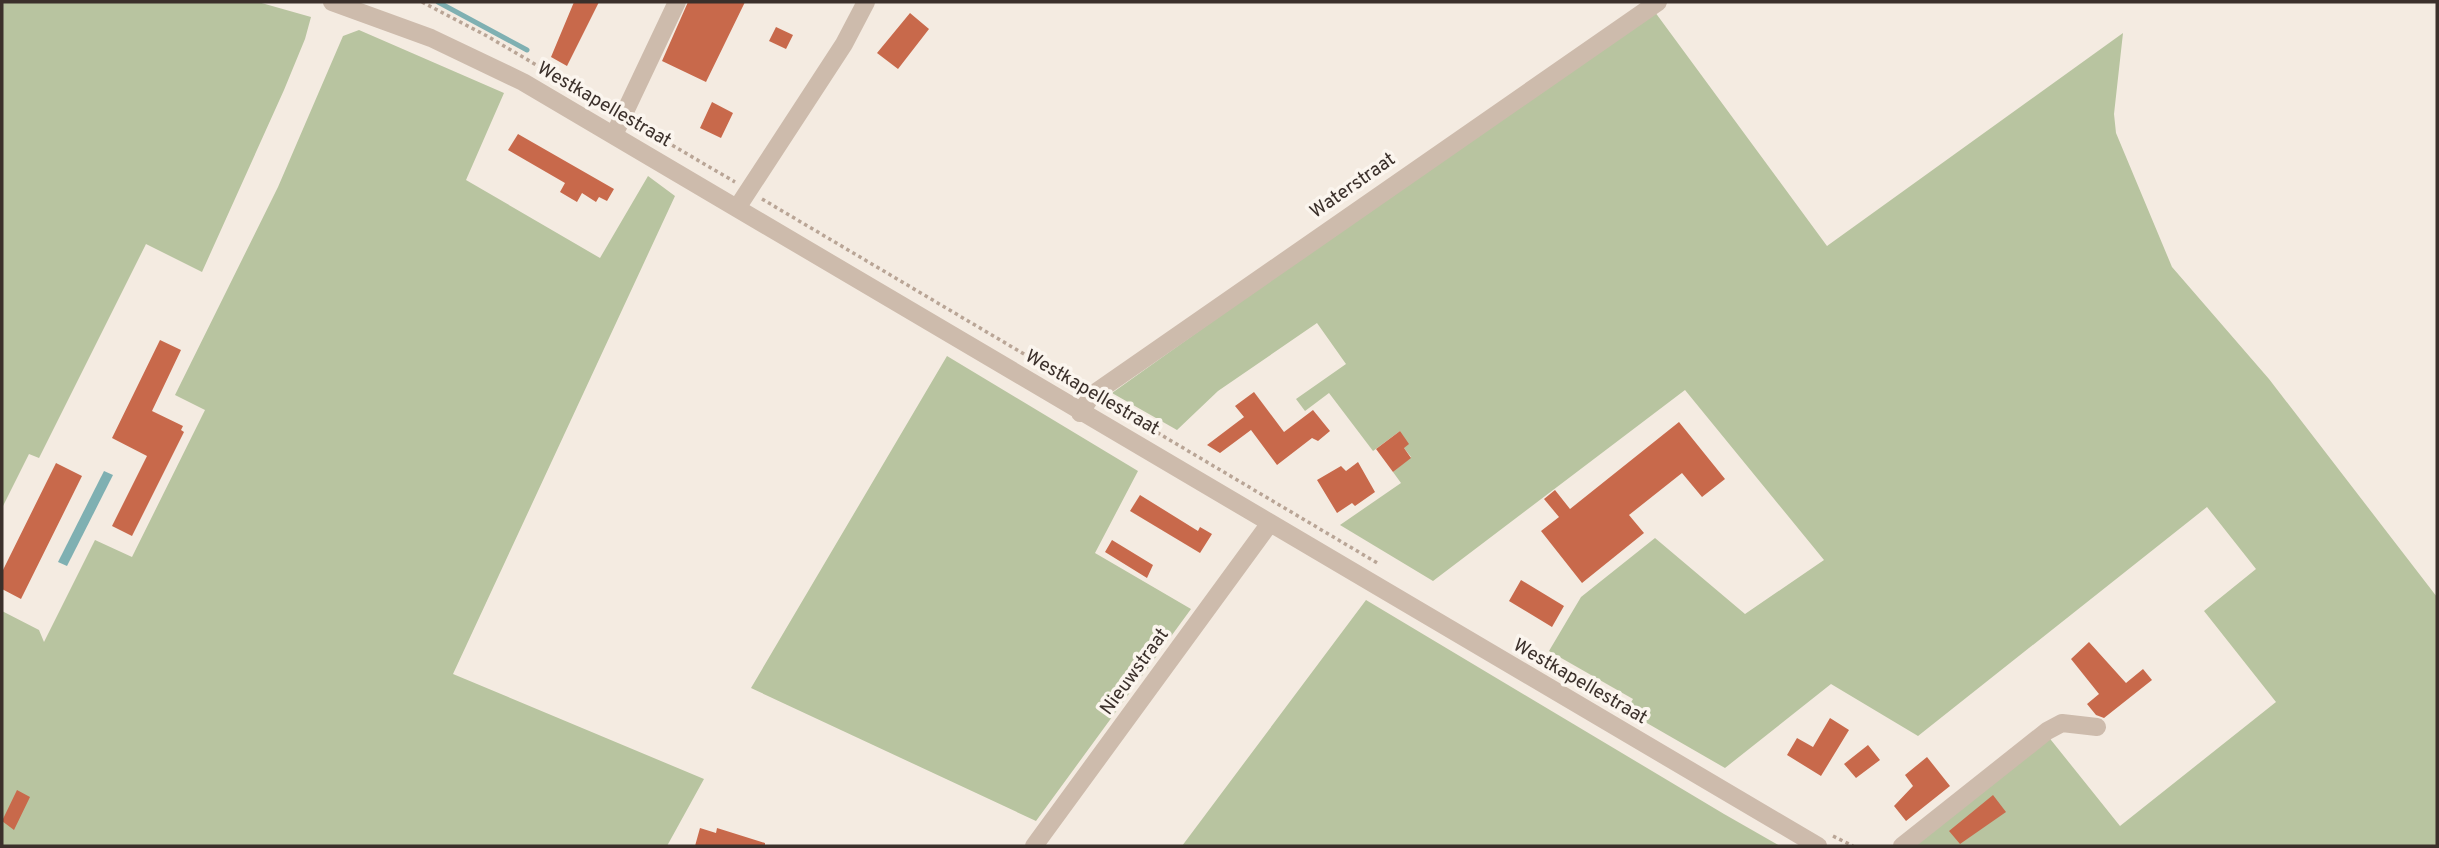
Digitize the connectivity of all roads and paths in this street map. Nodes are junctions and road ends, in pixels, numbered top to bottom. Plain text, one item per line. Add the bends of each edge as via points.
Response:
1 (332, 2) edge
2 (677, 2) edge
3 (866, 2) edge
4 (1658, 2) edge
5 (614, 135) junction
6 (737, 208) junction
7 (1092, 394) junction
8 (1080, 413) junction
9 (1281, 506) dead end
10 (1270, 523) junction
11 (2097, 727) dead end
12 (1034, 846) edge
13 (1818, 846) edge
14 (1902, 846) edge

1 - 5 street, Westkapellestraat via 486,63
2 - 5 street
3 - 6 street via 844,44
4 - 7 street, Waterstraat
5 - 6 street, Westkapellestraat
6 - 8 street, Westkapellestraat
7 - 8 street, Waterstraat
7 - 9 path
8 - 10 street, Westkapellestraat
10 - 12 street, Nieuwstraat
10 - 13 street, Westkapellestraat
11 - 14 street via 2062,723 2047,731

